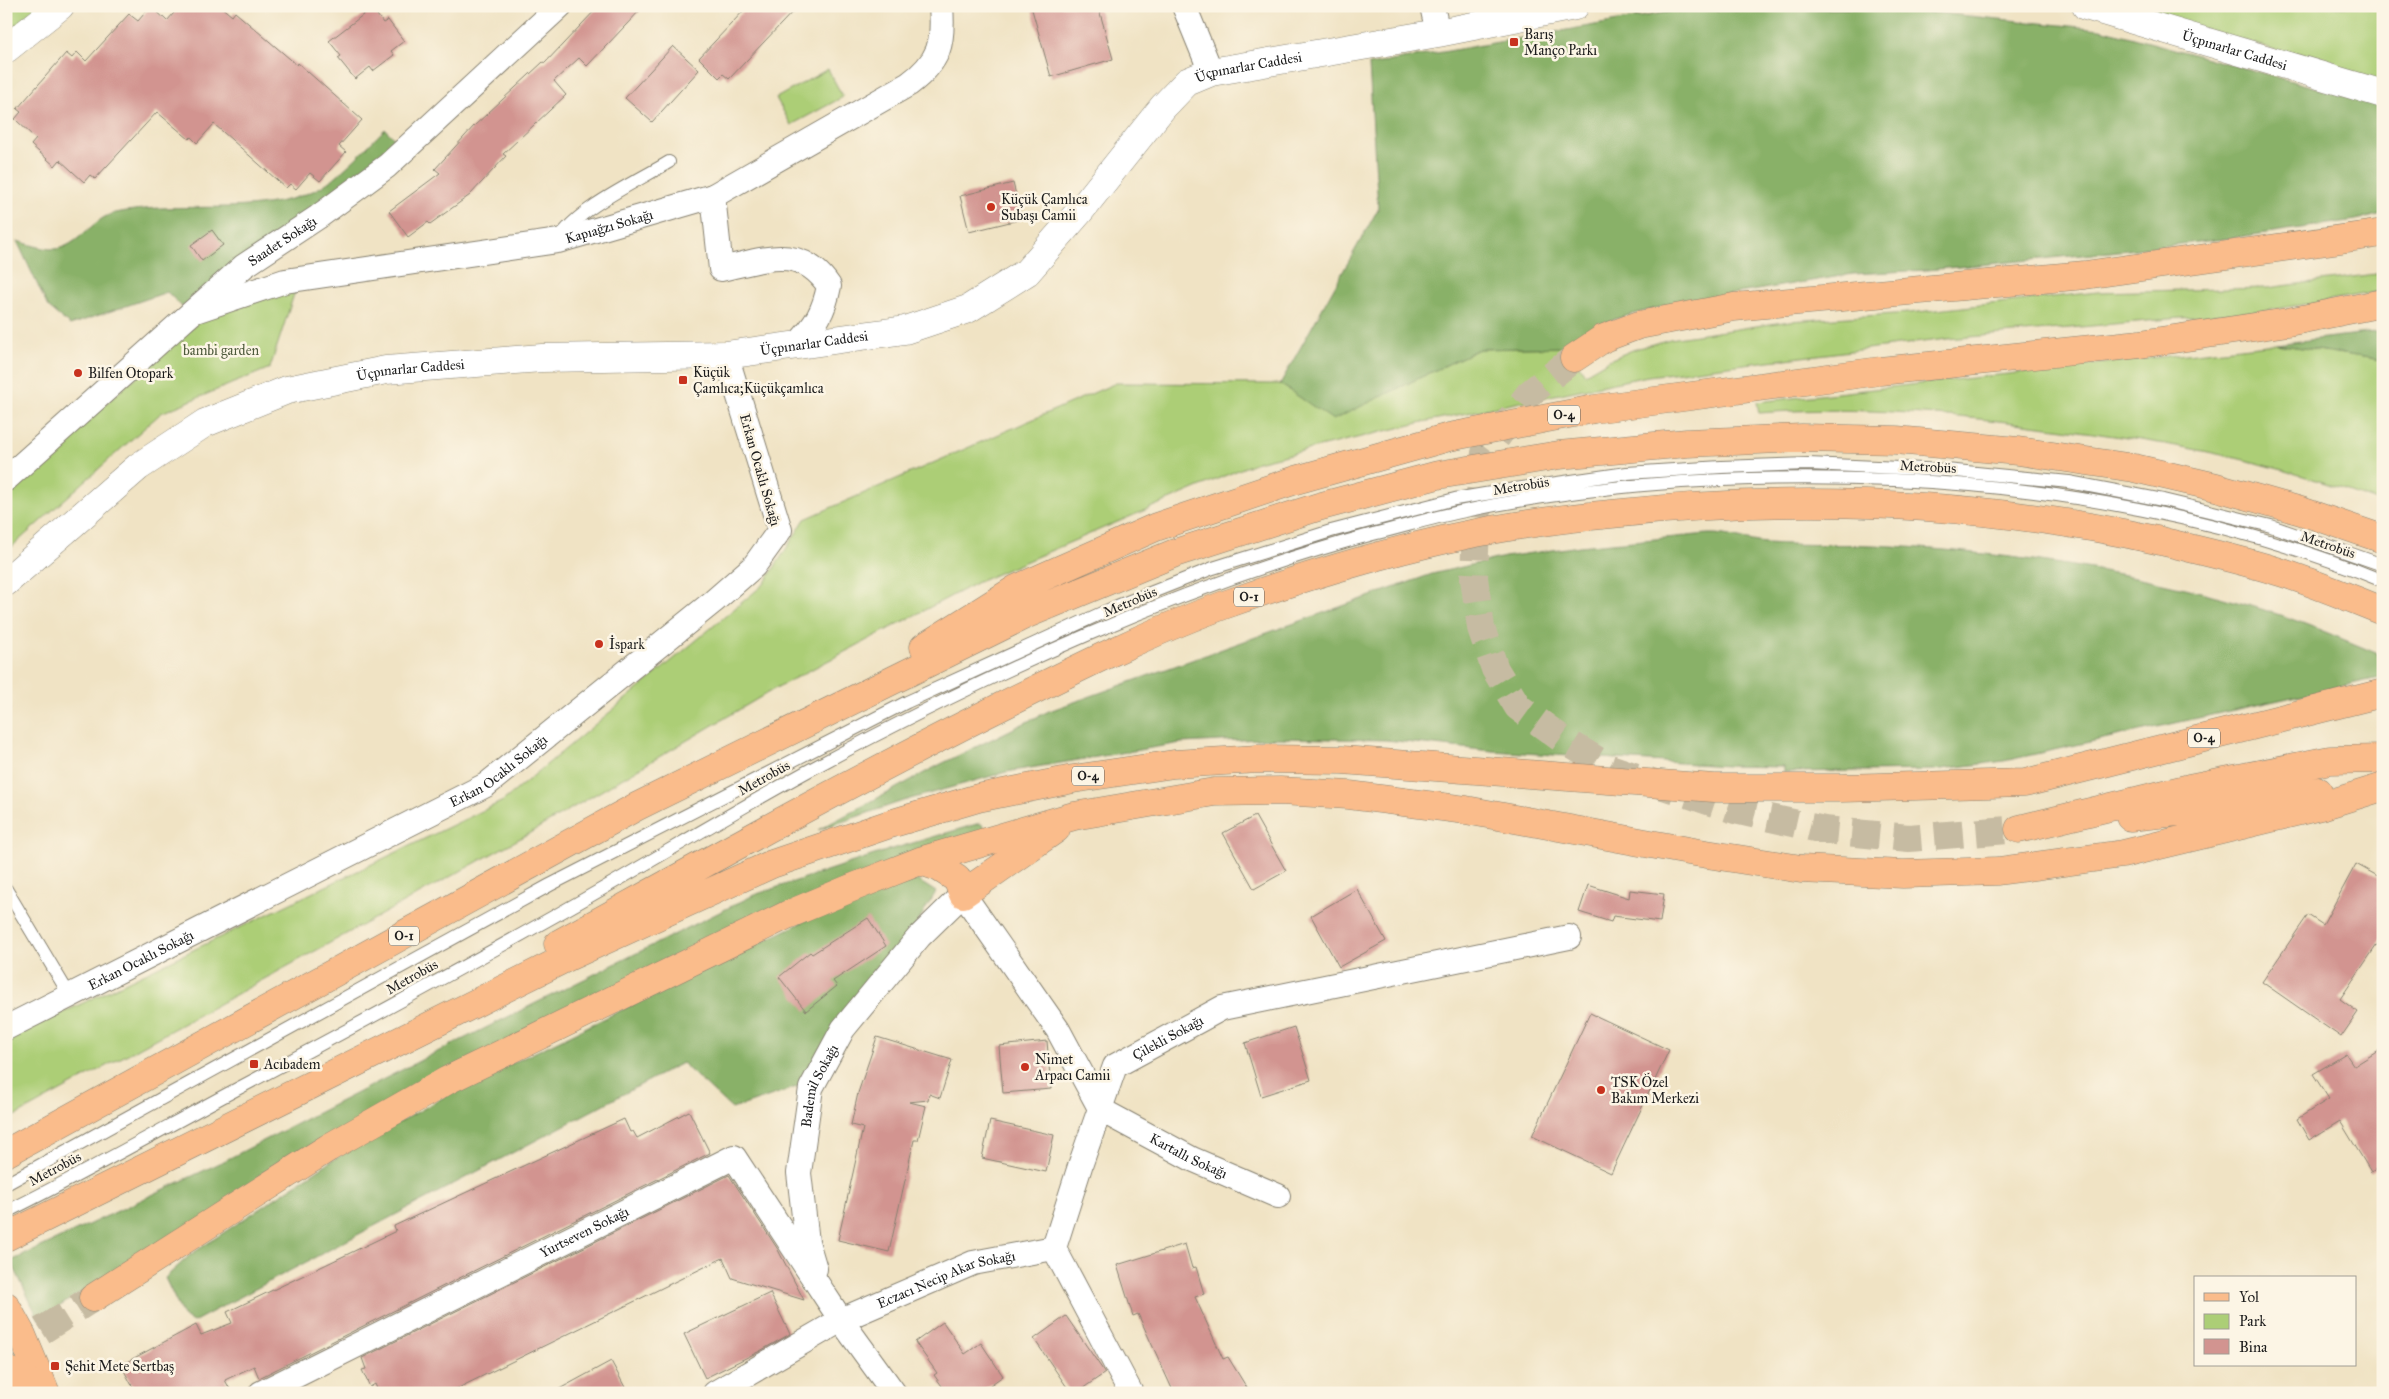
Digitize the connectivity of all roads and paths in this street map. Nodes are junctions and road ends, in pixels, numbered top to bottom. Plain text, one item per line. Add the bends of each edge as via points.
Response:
1 (60, 6) edge
2 (560, 6) edge
3 (941, 6) edge
4 (1184, 6) edge
5 (1432, 6) edge
6 (1574, 6) edge
7 (2086, 6) edge
8 (1438, 33) junction
9 (6, 49) edge
10 (1212, 72) junction
11 (2383, 94) edge
12 (670, 162) dead end
13 (713, 196) junction
14 (2383, 233) edge
15 (558, 241) junction
16 (2383, 303) edge
17 (194, 311) junction
18 (798, 344) junction
19 (726, 354) junction
20 (1574, 358) tunnel mouth
21 (6, 480) edge
22 (2383, 539) edge
23 (2383, 565) edge
24 (2383, 581) edge
25 (6, 582) edge
26 (2383, 611) edge
27 (2383, 693) edge
28 (804, 722) junction
29 (2383, 759) edge
30 (2383, 776) edge
31 (2383, 787) edge
32 (1074, 816) junction
33 (920, 861) junction
34 (6, 889) edge
35 (963, 894) junction
36 (1569, 937) dead end
37 (70, 996) junction
38 (6, 1028) edge
39 (1101, 1110) junction
40 (222, 1130) junction
41 (6, 1153) edge
42 (6, 1184) edge
43 (1278, 1196) dead end
44 (6, 1212) edge
45 (6, 1237) edge
46 (1054, 1248) junction
47 (93, 1298) tunnel mouth
48 (6, 1306) edge
49 (841, 1320) junction
50 (22, 1335) junction
51 (6, 1370) edge
52 (35, 1393) edge
53 (46, 1393) edge
54 (66, 1393) edge
55 (261, 1393) edge
56 (716, 1393) edge
57 (894, 1393) edge
58 (1132, 1393) edge

1 - 9 street
2 - 17 street, Saadet Sokağı via 387,166 318,217 259,254
3 - 13 street, Kapıağzı Sokağı via 941,44 926,71 909,84
4 - 10 street
5 - 8 street
6 - 8 street, Üçpınarlar Caddesi
7 - 11 street, Üçpınarlar Caddesi
8 - 10 street, Üçpınarlar Caddesi
10 - 18 street, Üçpınarlar Caddesi via 1187,82 1163,107 1027,272 968,309 905,330
12 - 15 lane via 584,213 565,229
13 - 15 street, Kapıağzı Sokağı
13 - 18 street via 721,269 781,257 805,262 820,272 829,286 825,308
14 - 20 main road via 2085,275 1725,308 1639,324 1604,338
15 - 17 street, Kapıağzı Sokağı via 285,281
16 - 28 main road, O-4 via 2288,322 2140,344 1880,371 1594,409 1449,437 1296,480 1156,527 1016,589
17 - 21 street, Saadet Sokağı
18 - 19 street, Üçpınarlar Caddesi
19 - 25 street, Üçpınarlar Caddesi via 542,358 386,370 287,390 206,423 138,467
19 - 37 street, Erkan Ocaklı Sokağı via 780,530 754,566 486,785
22 - 28 main road, O-1 via 2216,487 2134,468 2018,451 1896,440 1802,438 1687,442 1559,455 1438,475 1318,507 1176,553 1027,614
23 - 42 lane, Metrobüs via 2271,526 2163,500 2069,482 1946,470 1808,464 1721,467 1618,474 1454,499 1332,531 1213,568 1135,599 907,702 550,885
24 - 44 lane, Metrobüs via 2270,541 2162,514 2071,497 1946,482 1809,476 1629,486 1455,512 1334,545 1213,584 1118,623 934,707 730,814 563,912
26 - 40 main road, O-1 via 2281,572 2194,549 2106,529 1988,512 1789,502 1678,506 1568,518 1450,538 1315,575 1222,606 1136,641 1050,682 871,772
27 - 40 main road, O-4 via 2025,782 1714,788 1342,760 1268,759 1174,764 1073,778 969,801 772,864 570,956
28 - 41 main road, O-1 via 636,807
29 - 30 main road via 2321,762 2189,788 2019,829 2196,810 2318,791
31 - 32 main road via 2325,805 2123,854 1998,871 1903,874 1801,869 1466,810 1339,794 1214,792
32 - 33 main road
32 - 35 main road
33 - 35 main road via 957,879
33 - 47 main road via 787,915 448,1080 328,1148
34 - 37 lane
35 - 39 street via 1058,1030
35 - 49 street, Bademil Sokağı via 920,937 843,1029 811,1088 799,1173 807,1242 813,1265
36 - 39 street, Çilekli Sokağı via 1222,1008 1115,1066
37 - 38 street, Erkan Ocaklı Sokağı
39 - 43 street, Kartallı Sokağı via 1192,1159
39 - 46 street, Çilekli Sokağı
40 - 45 main road, O-1
46 - 49 street, Eczacı Necip Akar Sokağı via 973,1263
46 - 58 street
48 - 50 main road
49 - 55 street, Yurtseven Sokağı via 734,1157
49 - 56 street, Eczacı Necip Akar Sokağı
49 - 57 street
50 - 53 main road
50 - 54 main road
51 - 52 main road via 25,1379

